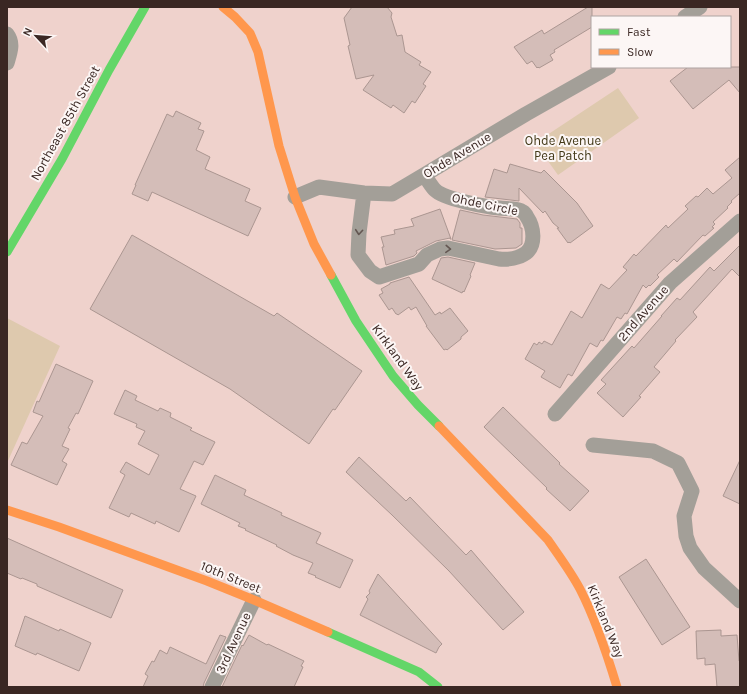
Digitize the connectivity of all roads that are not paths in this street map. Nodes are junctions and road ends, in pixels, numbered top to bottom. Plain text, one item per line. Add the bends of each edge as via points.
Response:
1 (145, 7) edge
2 (223, 7) edge
3 (700, 7) edge
4 (686, 16) edge
5 (7, 34) edge
6 (7, 63) edge
7 (607, 68) edge
8 (424, 176) junction
9 (364, 193) junction
10 (295, 197) junction
11 (740, 221) edge
12 (9, 249) edge
13 (555, 414) dead end
14 (593, 445) dead end
15 (7, 510) edge
16 (254, 600) junction
17 (740, 601) edge
18 (212, 687) edge
19 (438, 687) edge
20 (617, 687) edge

1 - 12 main road, Northeast 85th Street via 62,159
2 - 10 main road, Kirkland Way via 250,33 258,52 279,146
3 - 4 street
5 - 6 street via 12,49
7 - 8 street, Ohde Avenue
8 - 9 street, Ohde Avenue via 392,194
9 -> 8 street, Ohde Circle via 358,255 370,271 379,277 418,264 427,255 440,249 448,248 507,260 529,251 533,233 524,212 454,199 436,191
9 - 10 street, Ohde Avenue via 319,187
10 - 20 main road, Kirkland Way via 314,244 339,291 393,376 548,540 566,565 599,631
11 - 13 street, 2nd Avenue via 670,283
14 - 17 street via 653,451 678,463 692,491 684,516 690,548 704,568
15 - 16 main road, 10th Street
16 - 18 street, 3rd Avenue
16 - 19 main road, 10th Street via 419,672

